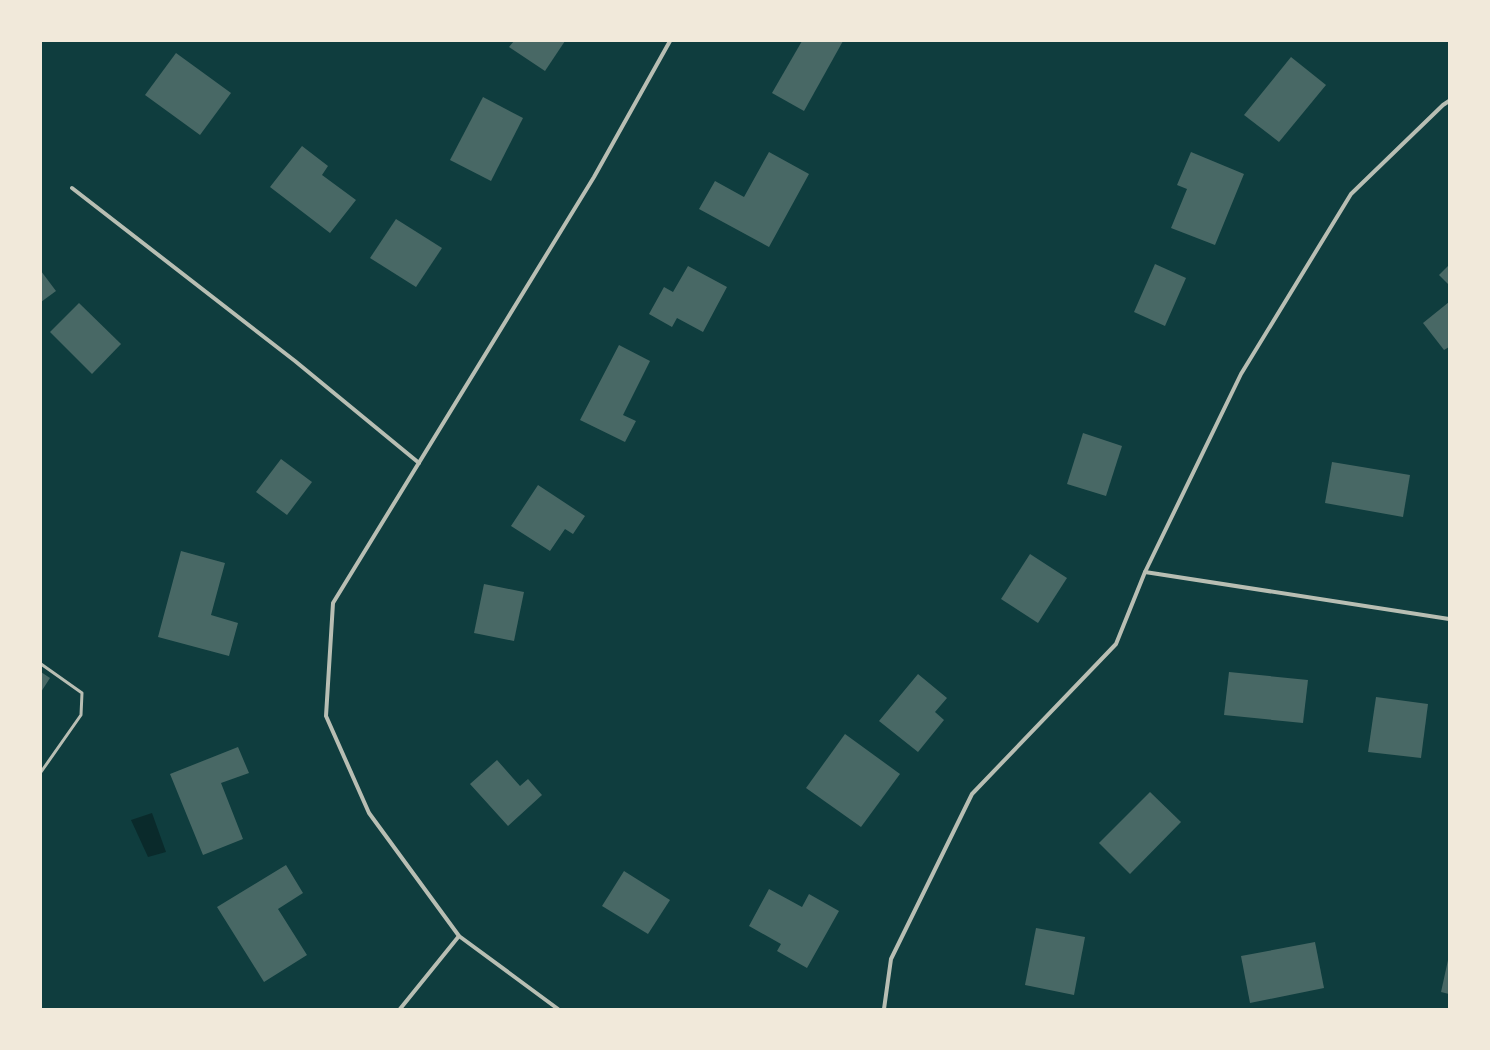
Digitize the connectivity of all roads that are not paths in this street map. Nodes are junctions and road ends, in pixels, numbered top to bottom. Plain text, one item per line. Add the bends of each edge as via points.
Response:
1 (670, 41) edge
2 (1449, 101) edge
3 (72, 188) dead end
4 (419, 463) junction
5 (1144, 572) junction
6 (1449, 619) edge
7 (41, 664) edge
8 (41, 772) edge
9 (459, 936) junction
10 (400, 1009) edge
11 (558, 1009) edge
12 (884, 1009) edge

1 - 4 street via 594,177
2 - 5 street via 1351,194 1241,374
3 - 4 street via 295,361
4 - 9 street via 333,603 326,716 369,813
5 - 6 street
5 - 12 street via 1116,644 972,794 891,959
7 - 8 lane via 82,693 81,715
9 - 10 street
9 - 11 street

